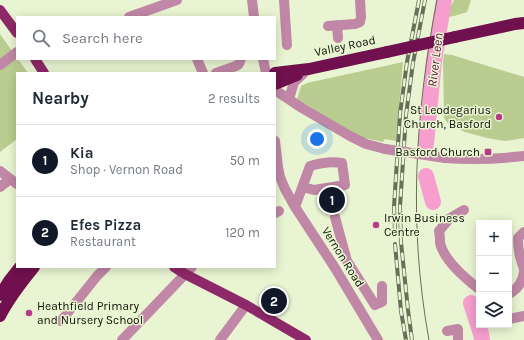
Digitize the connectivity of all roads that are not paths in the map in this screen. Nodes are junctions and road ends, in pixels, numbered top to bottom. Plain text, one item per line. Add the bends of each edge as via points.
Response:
1 (177, 0) edge
2 (252, 0) edge
3 (284, 0) edge
4 (360, 0) edge
5 (0, 10) edge
6 (132, 16) edge
7 (254, 16) edge
8 (521, 22) edge
9 (16, 32) edge
10 (338, 38) dead end
11 (287, 44) dead end
12 (16, 53) edge
13 (36, 60) edge
14 (190, 60) edge
15 (197, 60) edge
16 (241, 60) edge
17 (263, 60) edge
18 (0, 65) edge
19 (309, 69) junction
20 (229, 70) edge
21 (43, 72) edge
22 (196, 72) edge
23 (203, 72) edge
24 (266, 72) edge
25 (276, 74) edge
26 (276, 84) edge
27 (276, 91) edge
28 (289, 99) junction
29 (276, 150) edge
30 (524, 156) edge
31 (0, 171) edge
32 (14, 181) edge
33 (0, 187) edge
34 (303, 187) dead end
35 (295, 207) junction
36 (464, 210) dead end
37 (335, 217) dead end
38 (524, 232) edge
39 (347, 260) junction
40 (19, 268) edge
41 (33, 268) edge
42 (105, 268) edge
43 (178, 268) edge
44 (336, 268) junction
45 (524, 270) edge
46 (189, 271) edge
47 (382, 286) dead end
48 (476, 287) edge
49 (512, 292) edge
50 (0, 295) edge
51 (246, 305) junction
52 (0, 316) edge
53 (524, 316) edge
54 (512, 318) edge
55 (61, 321) dead end
56 (447, 331) dead end
57 (122, 340) edge
58 (220, 340) edge
59 (306, 340) edge
60 (378, 340) edge
61 (458, 340) edge

1 - 6 street
2 - 7 street
3 - 11 street
4 - 10 street via 360,22 333,26
5 - 9 main road
8 - 19 highway, Valley Road, bridge
12 - 18 street
13 - 21 main road
14 - 22 street
15 - 23 street
16 - 20 street
17 - 24 street
19 - 25 highway, Valley Road
19 - 26 highway, Valley Road
19 - 28 street via 294,82
27 - 28 street
28 - 30 street, bridge via 350,136 385,149 464,159
29 - 35 street, Vernon Road via 280,177
31 - 32 street
32 - 33 street
34 - 35 street
35 - 44 street, Vernon Road
36 - 48 street via 450,218 440,231 440,244 444,255
37 - 39 street
38 - 45 street via 518,238 518,253
39 - 44 street
39 - 47 street via 375,305 382,302
40 - 50 highway
41 - 52 highway via 7,302
42 - 55 street
43 - 46 main road
44 - 60 street, Vernon Road
45 - 49 street via 520,284
46 - 51 main road
46 - 57 street
51 - 58 street
51 - 59 main road
53 - 54 street
56 - 61 street via 458,329

